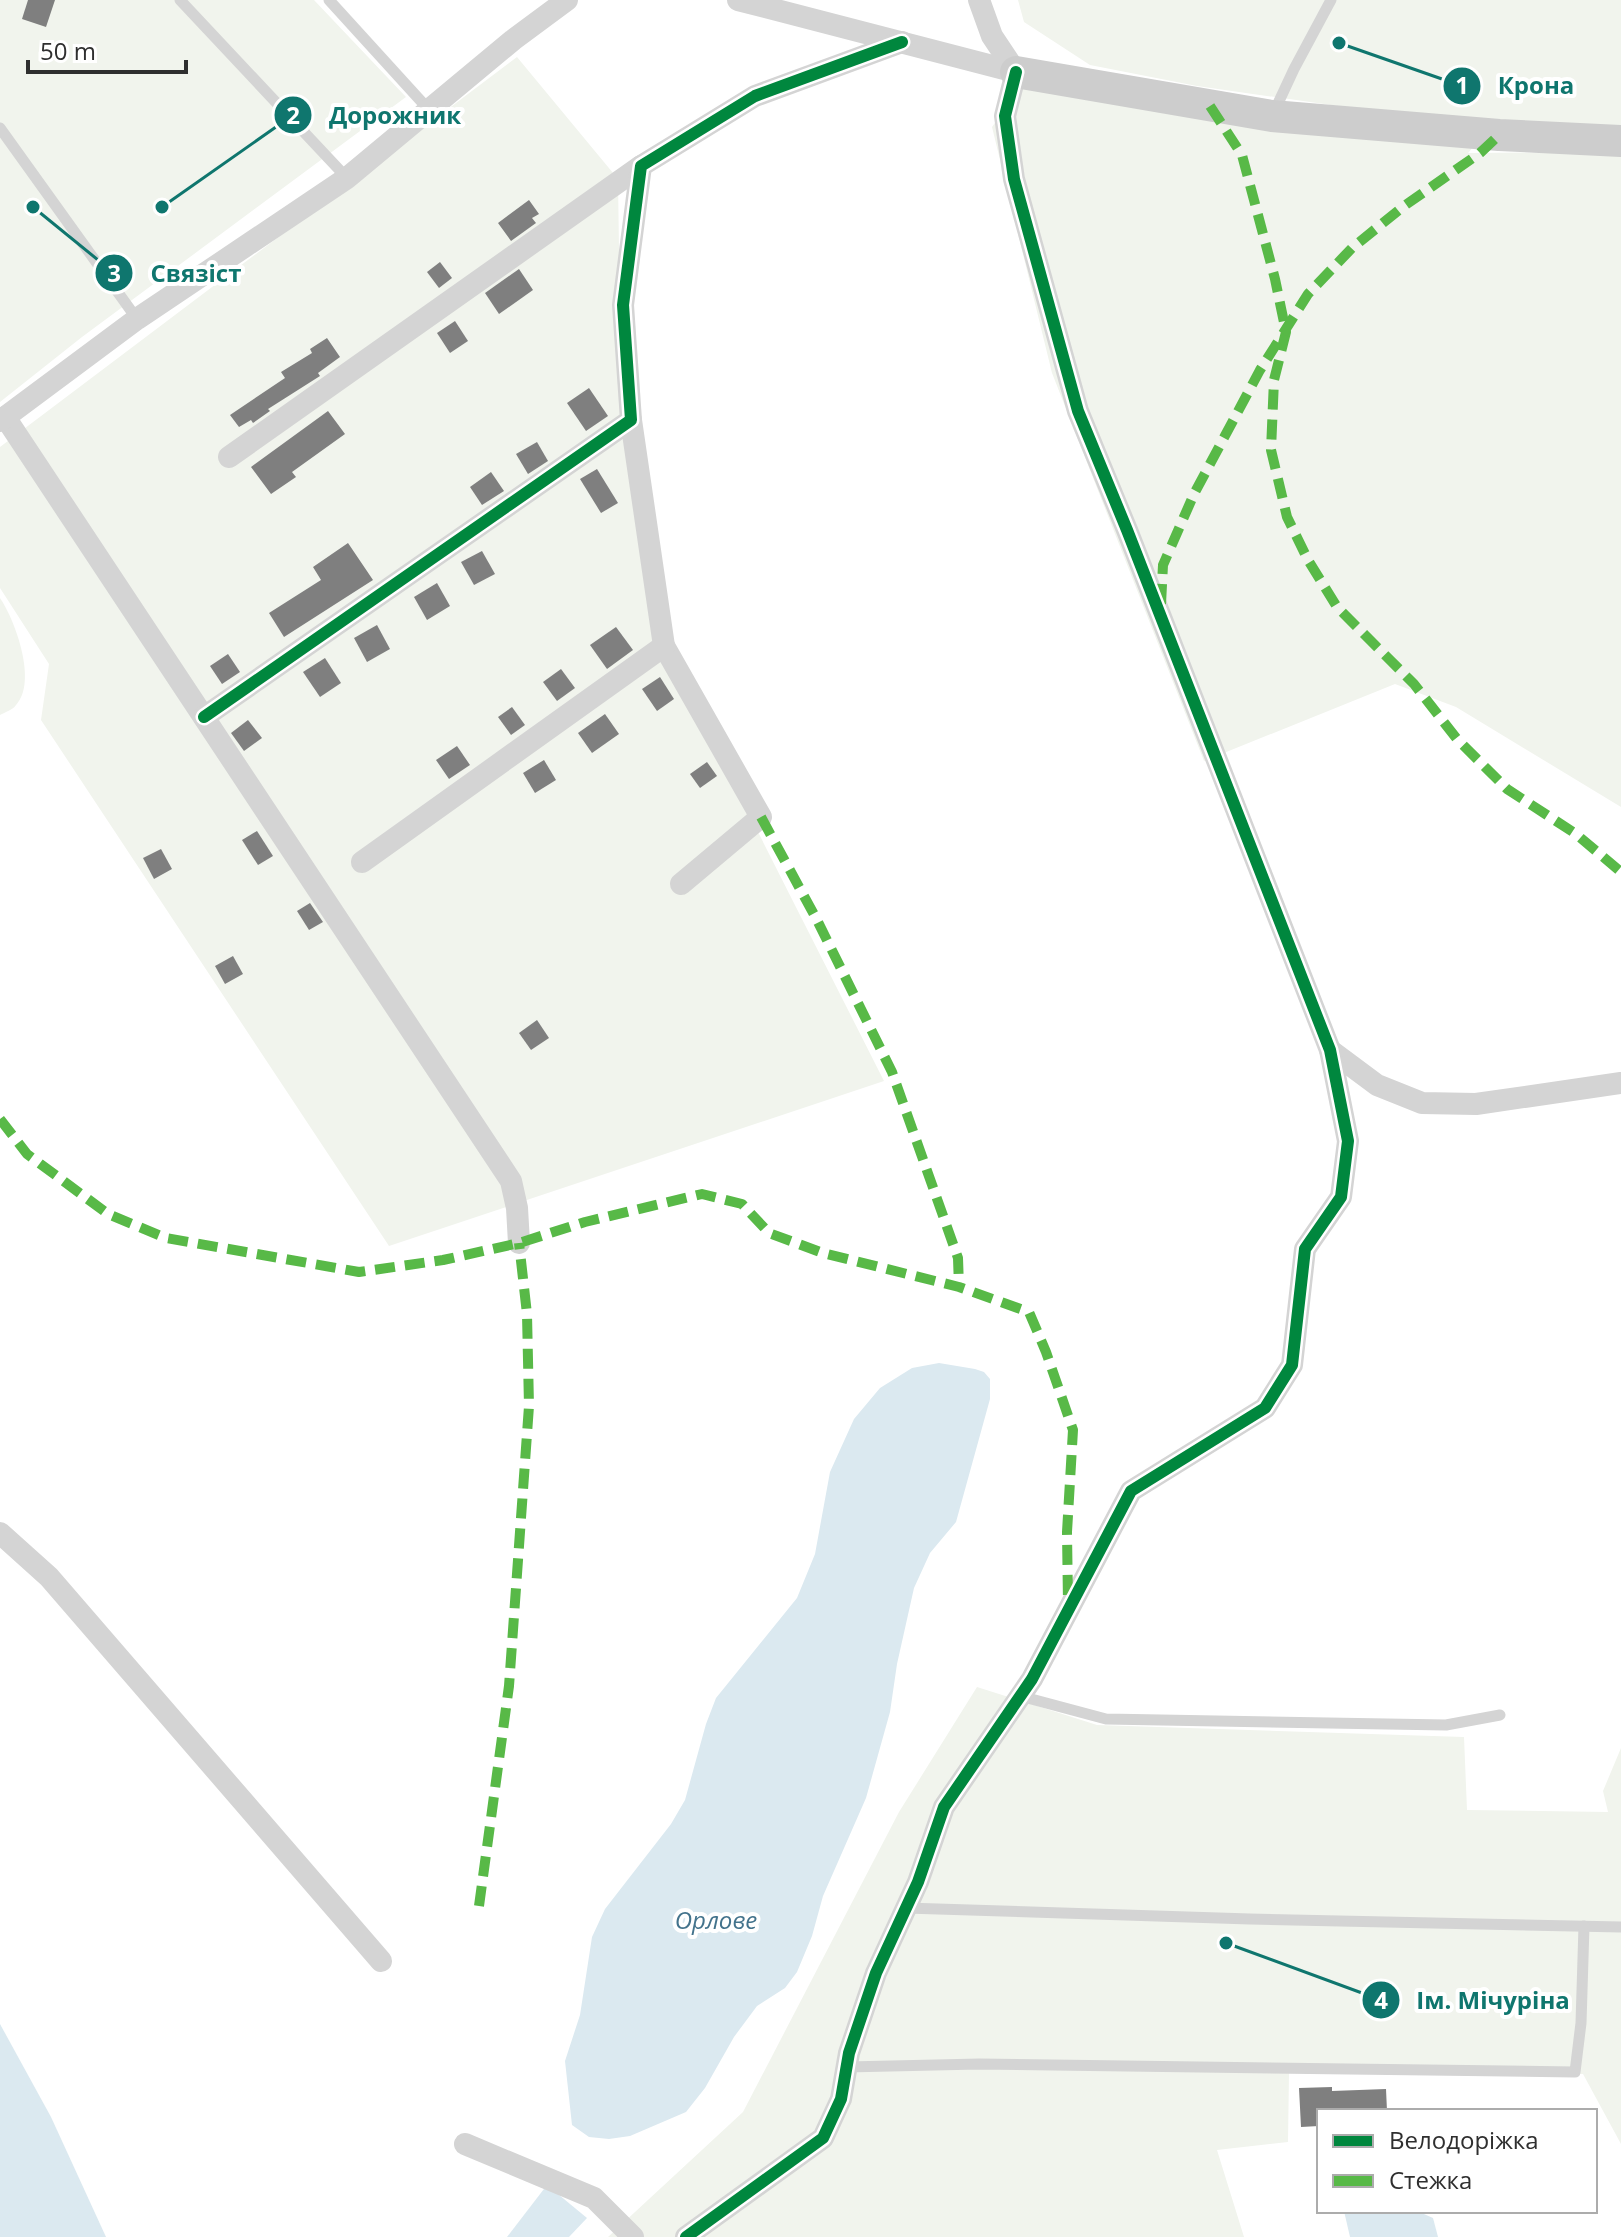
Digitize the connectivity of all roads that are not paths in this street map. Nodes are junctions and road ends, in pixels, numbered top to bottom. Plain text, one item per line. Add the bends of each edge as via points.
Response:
1 (180, 0) edge
2 (329, 0) edge
3 (567, 0) edge
4 (738, 0) edge
5 (979, 0) edge
6 (1331, 0) edge
7 (902, 42) junction
8 (1016, 72) junction
9 (430, 111) junction
10 (1272, 116) junction
11 (0, 128) edge
12 (1621, 141) edge
13 (641, 166) junction
14 (347, 178) junction
15 (137, 319) junction
16 (3, 419) edge
17 (631, 420) junction
18 (229, 457) dead end
19 (664, 646) junction
20 (204, 717) junction
21 (362, 862) dead end
22 (681, 884) dead end
23 (1330, 1050) junction
24 (1621, 1083) edge
25 (519, 1243) dead end
26 (0, 1533) edge
27 (1020, 1696) junction
28 (1500, 1715) dead end
29 (906, 1908) junction
30 (1584, 1926) junction
31 (1621, 1927) edge
32 (381, 1961) dead end
33 (847, 2067) junction
34 (465, 2144) dead end
35 (633, 2237) edge
36 (686, 2237) edge

1 - 14 lane
2 - 9 lane
3 - 9 street
4 - 7 street
5 - 8 street via 992,36
6 - 10 lane
7 - 8 street
7 - 13 street via 755,96
8 - 10 street
8 - 23 street via 1005,116 1014,179 1078,411
9 - 14 street
10 - 12 street
11 - 15 lane
13 - 17 street via 623,305
13 - 18 street
14 - 15 street
15 - 16 street
16 - 20 street
17 - 19 street
17 - 20 street
19 - 21 street
19 - 22 street via 761,817
20 - 25 street via 511,1181
23 - 24 street via 1377,1085 1422,1103 1476,1104
23 - 27 street via 1348,1141 1341,1197 1305,1249 1292,1365 1265,1408 1131,1491
26 - 32 street via 49,1577
27 - 28 lane via 1106,1719 1446,1725
27 - 29 street via 944,1807
29 - 30 lane
29 - 33 street via 876,1973
30 - 31 lane
30 - 33 lane via 1575,2072
33 - 36 street via 841,2099 823,2138
34 - 35 street via 594,2198

